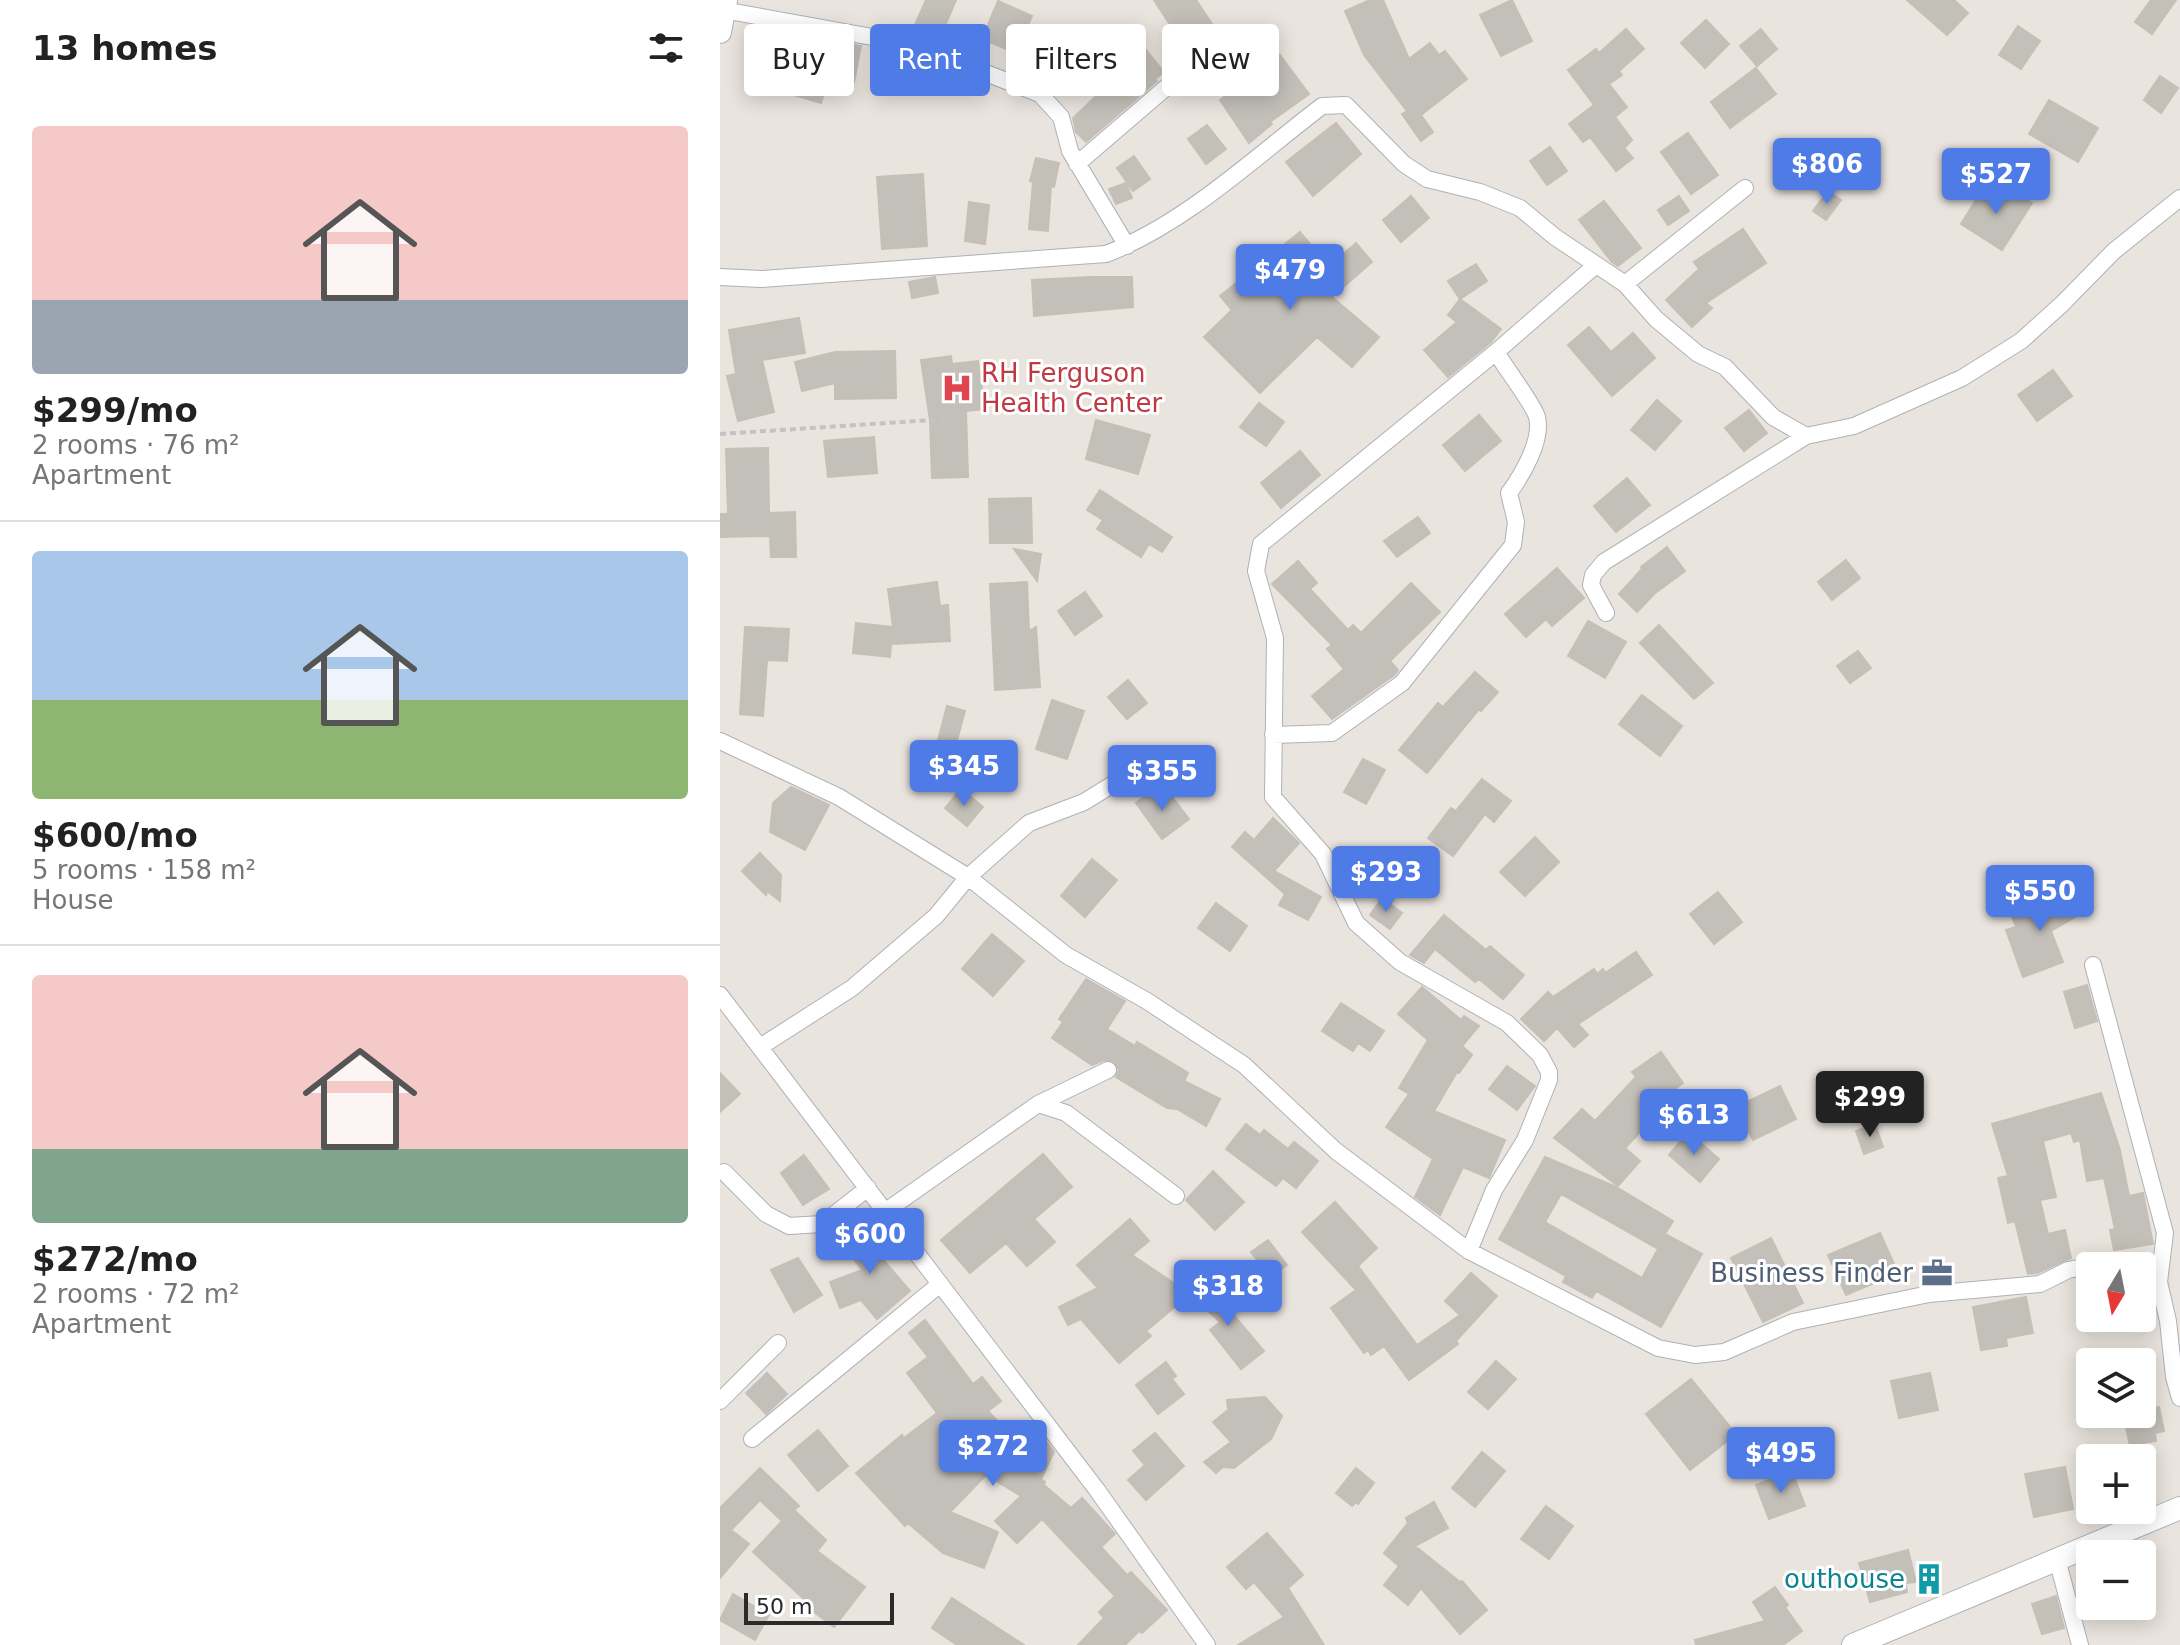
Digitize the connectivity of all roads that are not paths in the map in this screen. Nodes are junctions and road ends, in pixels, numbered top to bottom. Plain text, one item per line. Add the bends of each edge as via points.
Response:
1 (723, 14) edge
2 (1162, 91) edge
3 (1077, 164) junction
4 (1745, 188) dead end
5 (2180, 198) edge
6 (1127, 246) junction
7 (1596, 265) junction
8 (720, 277) edge
9 (1625, 284) junction
10 (1496, 352) junction
11 (1806, 436) junction
12 (1606, 613) dead end
13 (1273, 735) junction
14 (720, 741) edge
15 (1144, 765) dead end
16 (968, 877) junction
17 (2093, 965) dead end
18 (720, 995) edge
19 (760, 1047) junction
20 (1108, 1070) dead end
21 (1038, 1104) junction
22 (724, 1172) dead end
23 (868, 1188) junction
24 (1176, 1196) dead end
25 (886, 1211) junction
26 (1469, 1251) junction
27 (2159, 1282) junction
28 (940, 1284) junction
29 (778, 1343) dead end
30 (2180, 1398) edge
31 (720, 1401) edge
32 (752, 1439) dead end
33 (2180, 1508) edge
34 (2057, 1559) junction
35 (1207, 1645) edge
36 (1853, 1645) edge
37 (2080, 1645) edge

1 - 3 street via 911,44 1014,82 1040,94 1061,117
2 - 3 street
3 - 6 street
4 - 9 street
5 - 11 street via 2114,251 2021,341 1962,378 1854,426
6 - 7 street via 1187,210 1322,106 1335,104 1346,105 1404,164 1427,179 1520,208
6 - 8 street via 1106,254 761,279
7 - 9 street
7 - 10 street
9 - 11 street via 1656,319 1698,354 1725,367 1773,417
10 - 13 street via 1261,544 1256,571 1275,638
10 - 13 street via 1537,417 1535,444 1509,493 1516,522 1513,545 1402,683 1332,733
11 - 12 street via 1604,562 1591,585
13 - 26 street via 1273,797 1323,854 1356,923 1400,962 1507,1023 1540,1055 1549,1072 1525,1140 1494,1190
14 - 16 street via 839,797
15 - 16 street via 1084,802 1029,823
16 - 19 street via 936,916 852,988
16 - 26 street via 1066,955 1244,1065 1336,1151
17 - 27 street via 2165,1233
18 - 19 street
19 - 23 street
20 - 21 street
21 - 24 street via 1066,1113
21 - 25 street
22 - 23 street via 766,1214 789,1226 822,1224
23 - 25 street
25 - 28 street
26 - 27 street via 1658,1348 1695,1355 1724,1352 1793,1322 1929,1294 2040,1284 2068,1270 2115,1261 2144,1266
27 - 30 street
28 - 32 street
28 - 35 street
29 - 31 street
33 - 34 street
34 - 36 street
34 - 37 street

